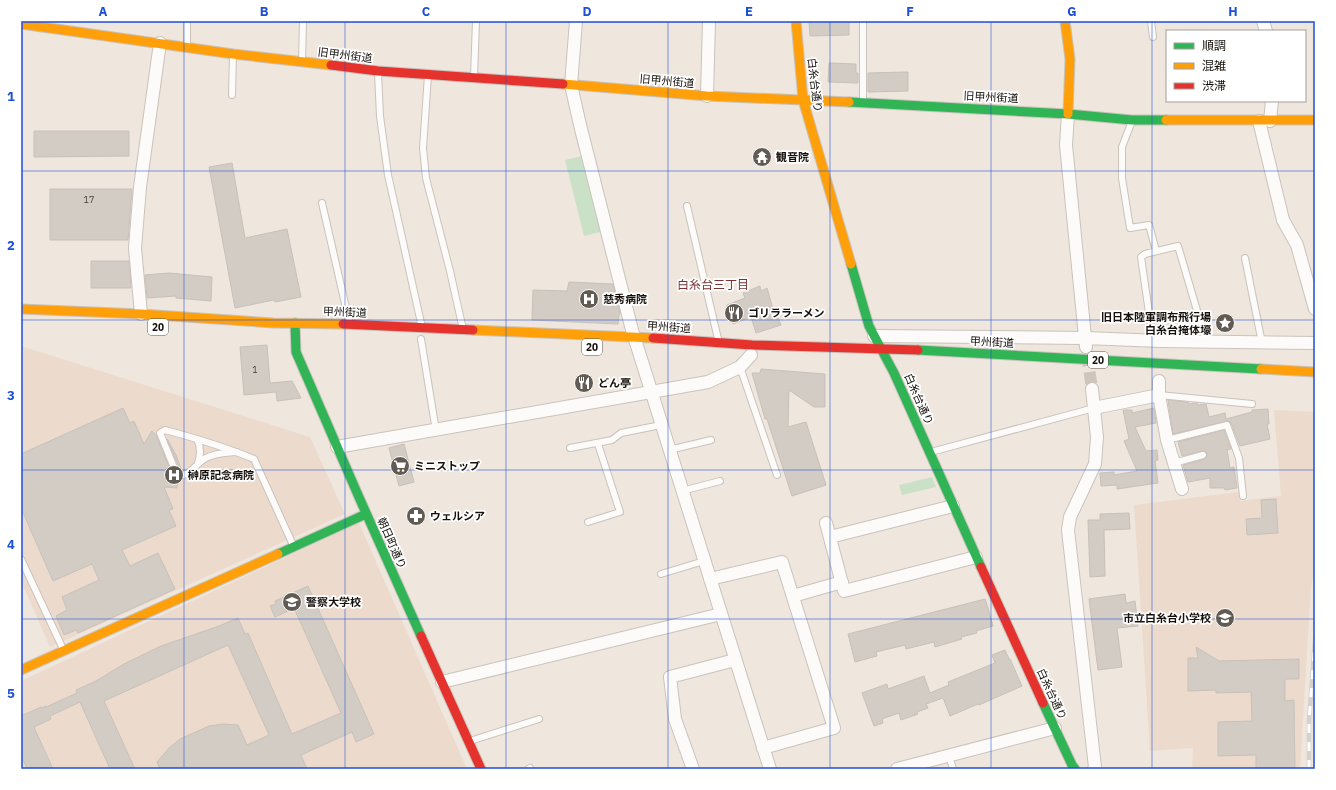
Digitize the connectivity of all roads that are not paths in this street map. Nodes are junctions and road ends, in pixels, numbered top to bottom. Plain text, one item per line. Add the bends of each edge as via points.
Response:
1 (187, 21) edge
2 (303, 21) edge
3 (476, 21) edge
4 (576, 21) edge
5 (709, 21) edge
6 (796, 21) edge
7 (863, 21) edge
8 (1065, 21) edge
9 (1151, 21) edge
10 (21, 24) edge
11 (1153, 37) dead end
12 (160, 44) junction
13 (187, 48) junction
14 (233, 54) junction
15 (302, 61) junction
16 (378, 71) junction
17 (428, 75) junction
18 (474, 79) junction
19 (572, 85) junction
20 (232, 95) dead end
21 (707, 96) junction
22 (804, 100) junction
23 (1272, 102) edge
24 (863, 103) junction
25 (1068, 114) junction
26 (1132, 120) junction
27 (1315, 120) edge
28 (1265, 121) junction
29 (322, 203) dead end
30 (687, 206) dead end
31 (1156, 251) junction
32 (1245, 258) dead end
33 (21, 309) edge
34 (1315, 309) edge
35 (141, 314) junction
36 (295, 323) junction
37 (349, 324) junction
38 (422, 328) junction
39 (463, 330) junction
40 (874, 336) junction
41 (421, 339) dead end
42 (1206, 341) junction
43 (1085, 342) junction
44 (719, 343) junction
45 (1262, 343) junction
46 (1315, 343) edge
47 (1158, 344) junction
48 (637, 346) junction
49 (881, 349) junction
50 (736, 354) dead end
51 (755, 355) joint
52 (874, 361) dead end
53 (888, 362) junction
54 (901, 363) dead end
55 (740, 367) junction
56 (1315, 372) edge
57 (1159, 376) dead end
58 (1284, 379) dead end
59 (1315, 381) edge
60 (1092, 389) tunnel mouth
61 (651, 392) junction
62 (1159, 395) junction
63 (1252, 404) dead end
64 (1094, 408) junction
65 (662, 425) junction
66 (436, 431) junction
67 (197, 439) junction
68 (711, 440) dead end
69 (1168, 440) junction
70 (598, 444) junction
71 (337, 447) junction
72 (570, 448) dead end
73 (670, 450) junction
74 (238, 452) junction
75 (929, 452) junction
76 (1203, 455) dead end
77 (198, 463) junction
78 (1174, 463) junction
79 (777, 475) dead end
80 (720, 481) dead end
81 (1182, 489) dead end
82 (682, 491) junction
83 (1243, 496) dead end
84 (953, 506) junction
85 (366, 514) junction
86 (588, 522) dead end
87 (826, 524) dead end
88 (830, 536) junction
89 (294, 547) junction
90 (976, 557) junction
91 (21, 559) edge
92 (704, 561) junction
93 (661, 574) dead end
94 (710, 579) junction
95 (842, 582) junction
96 (793, 596) junction
97 (721, 614) junction
98 (63, 651) junction
99 (735, 660) junction
100 (21, 670) edge
101 (442, 682) junction
102 (539, 719) dead end
103 (1055, 728) junction
104 (469, 742) junction
105 (763, 748) junction
106 (949, 756) junction
107 (482, 769) edge
108 (693, 769) edge
109 (770, 769) edge
110 (897, 769) edge
111 (953, 769) edge
112 (1075, 769) edge
113 (1094, 769) edge

1 - 13 lane
2 - 15 lane
3 - 18 lane
4 - 19 street
5 - 21 street
6 - 22 main road, 白糸台通り
7 - 24 lane
8 - 25 main road via 1070,60
9 - 11 lane
10 - 12 main road, 旧甲州街道
12 - 13 main road, 旧甲州街道
12 - 35 street via 140,188 135,248
13 - 14 main road, 旧甲州街道
14 - 15 main road, 旧甲州街道
14 - 20 lane
15 - 16 main road, 旧甲州街道
16 - 17 main road, 旧甲州街道
16 - 38 lane via 380,116 388,175
17 - 18 main road, 旧甲州街道
17 - 39 lane via 423,148 426,178
18 - 19 main road, 旧甲州街道
19 - 21 main road, 旧甲州街道
19 - 48 street
21 - 22 main road, 旧甲州街道
22 - 24 main road, 旧甲州街道
22 - 40 main road, 白糸台通り
23 - 28 street
24 - 25 main road, 旧甲州街道
25 - 26 main road, 旧甲州街道
25 - 43 street via 1066,145
26 - 28 main road, 旧甲州街道
26 - 31 lane via 1122,147 1122,178 1130,228 1149,225
27 - 28 main road, 旧甲州街道
28 - 34 street via 1283,220 1297,245
29 - 37 lane
30 - 44 lane
31 - 42 lane via 1178,246
31 - 47 lane via 1141,258
32 - 45 lane
33 - 35 main road, 甲州街道 / 20
35 - 36 main road, 甲州街道 / 20
36 - 37 main road, 甲州街道 / 20
36 - 71 main road, 朝日町通り via 296,352
37 - 38 main road, 甲州街道 / 20
38 - 39 main road, 甲州街道 / 20
39 - 48 main road, 甲州街道 / 20
40 - 43 street
40 - 49 main road, 白糸台通り
41 - 66 lane
42 - 45 street
42 - 47 street
43 - 47 street
44 - 48 main road, 甲州街道 / 20
44 - 49 main road, 甲州街道 / 20
45 - 46 street
48 - 61 street
49 - 53 main road, 白糸台通り
49 - 56 main road, 甲州街道 / 20
50 - 51 main road
51 - 55 street
52 - 53 main road
53 - 54 main road
53 - 75 main road, 白糸台通り
55 - 61 street via 708,382
55 - 79 lane
57 - 62 street
58 - 59 main road
60 - 64 street
61 - 65 street
61 - 66 street
62 - 63 lane
62 - 64 street
62 - 69 street
64 - 75 lane
64 - 113 street via 1097,437 1095,464 1070,517 1068,530
65 - 70 lane via 621,432 612,440
65 - 73 street
66 - 71 street
67 - 74 lane
67 - 77 lane via 201,455
67 - 77 lane via 165,430 160,433 178,473 189,473
68 - 73 lane
69 - 78 street
69 - 83 lane via 1227,425 1239,458
70 - 72 lane
70 - 86 lane via 620,512
71 - 85 main road, 朝日町通り
73 - 82 street
74 - 77 lane via 216,455
74 - 89 lane via 254,459
75 - 84 main road, 白糸台通り
76 - 78 lane
78 - 81 street
80 - 82 lane
82 - 92 street
84 - 88 street
84 - 90 main road, 白糸台通り
85 - 89 main road
85 - 101 main road, 朝日町通り
87 - 88 street
88 - 95 street
89 - 98 main road
90 - 95 street via 844,591
90 - 103 main road, 白糸台通り
91 - 98 lane
92 - 93 lane
92 - 94 street
94 - 96 street via 782,562
94 - 97 street
95 - 96 street
96 - 105 street via 834,728
97 - 99 street
97 - 101 street
98 - 100 main road
99 - 105 street
99 - 108 street via 670,677 675,719
101 - 104 main road, 朝日町通り
102 - 104 lane
103 - 106 street
103 - 112 main road, 白糸台通り
104 - 107 main road, 朝日町通り
105 - 109 street
106 - 110 street
106 - 111 lane

